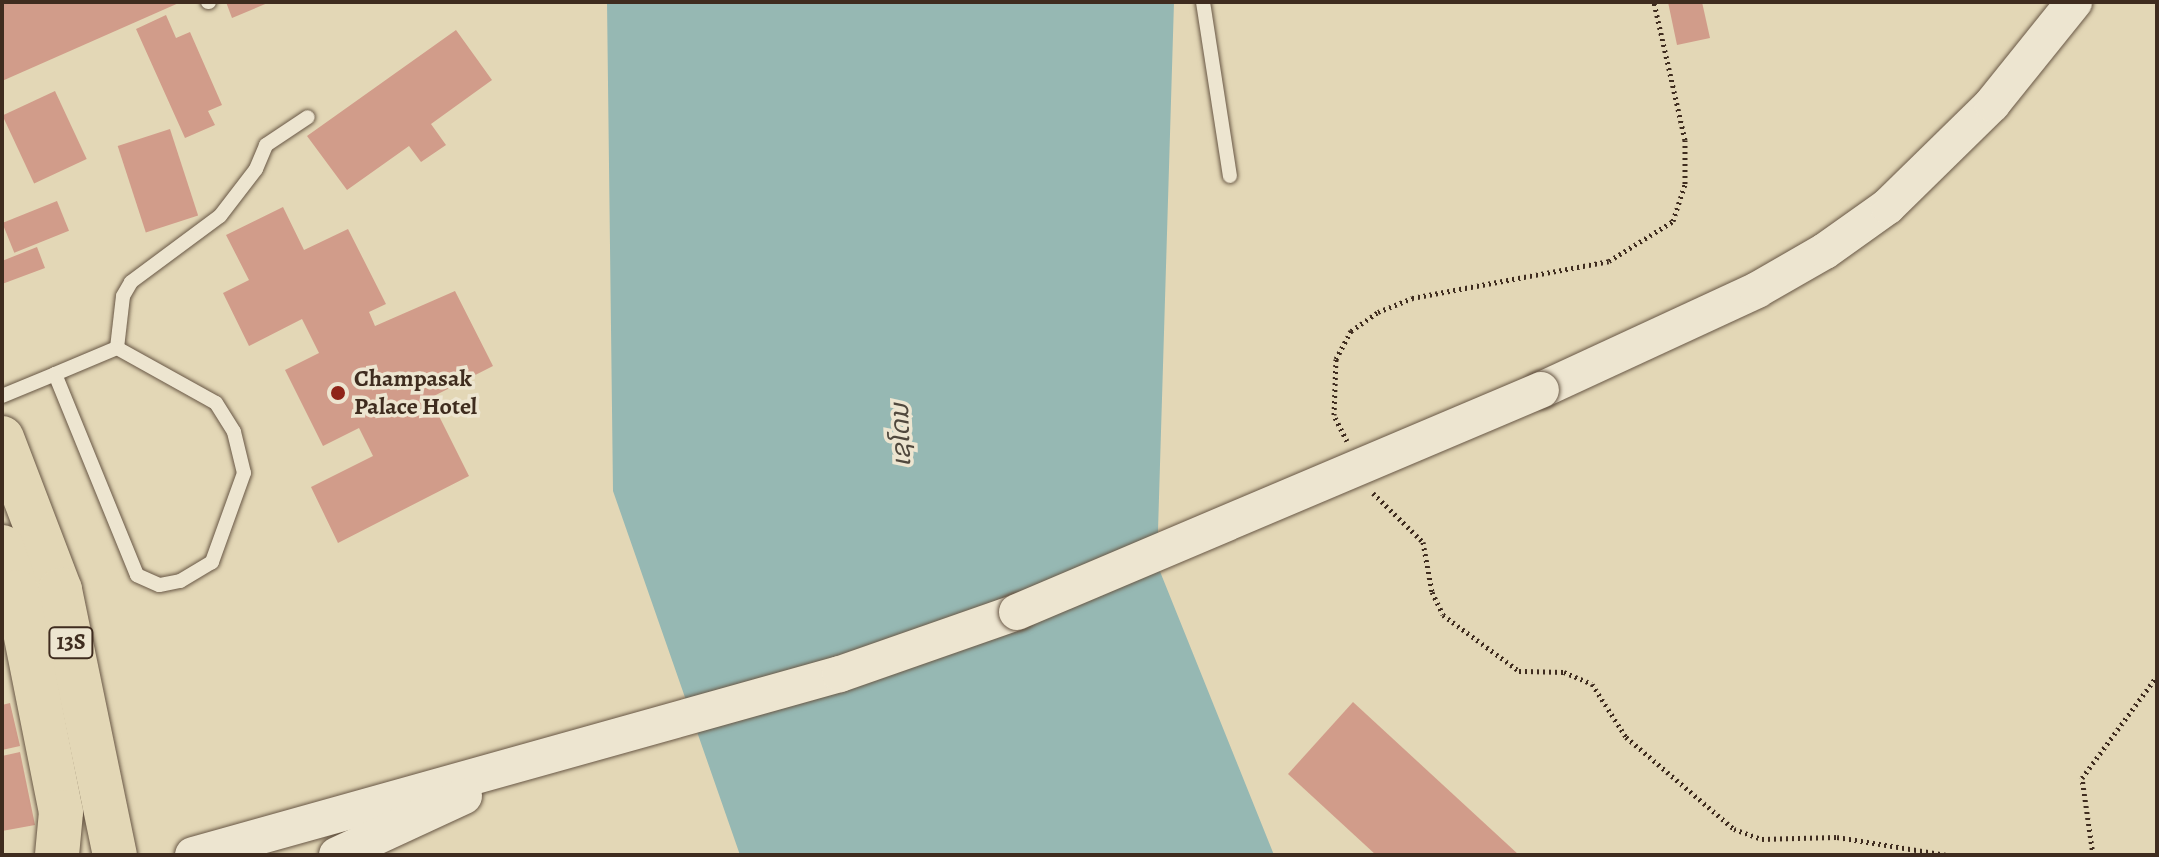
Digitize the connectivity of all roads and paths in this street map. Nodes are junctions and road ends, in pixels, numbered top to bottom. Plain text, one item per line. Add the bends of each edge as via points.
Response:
1 (1203, 2) edge
2 (1654, 2) edge
3 (2074, 2) edge
4 (308, 117) dead end
5 (1230, 176) dead end
6 (117, 348) junction
7 (55, 374) junction
8 (2, 396) edge
9 (2, 438) edge
10 (1355, 457) dead end
11 (1369, 484) dead end
12 (2, 547) edge
13 (2157, 676) edge
14 (563, 749) junction
15 (57, 855) edge
16 (115, 855) edge
17 (193, 855) edge
18 (337, 855) edge
19 (1947, 855) edge
20 (2093, 855) edge

1 - 5 lane
2 - 10 path via 1685,140 1685,184 1673,221 1609,261 1412,298 1360,325 1336,359 1333,388 1334,415
3 - 14 street, bridge via 1992,104 1888,206 1825,251 1654,342 1017,612 840,674
4 - 6 lane via 266,145 256,169 220,216 131,282 123,296
6 - 7 lane
6 - 7 lane via 216,403 243,456 241,487 212,562 180,581 159,585 137,575
7 - 8 lane
9 - 16 highway, 13S via 60,590
11 - 19 path via 1423,542 1432,592 1443,615 1519,671 1564,672 1592,684 1626,737 1734,829 1762,839 1837,837
12 - 15 highway, 13S via 17,592 61,812
13 - 20 path via 2082,778
14 - 17 street
14 - 18 street

